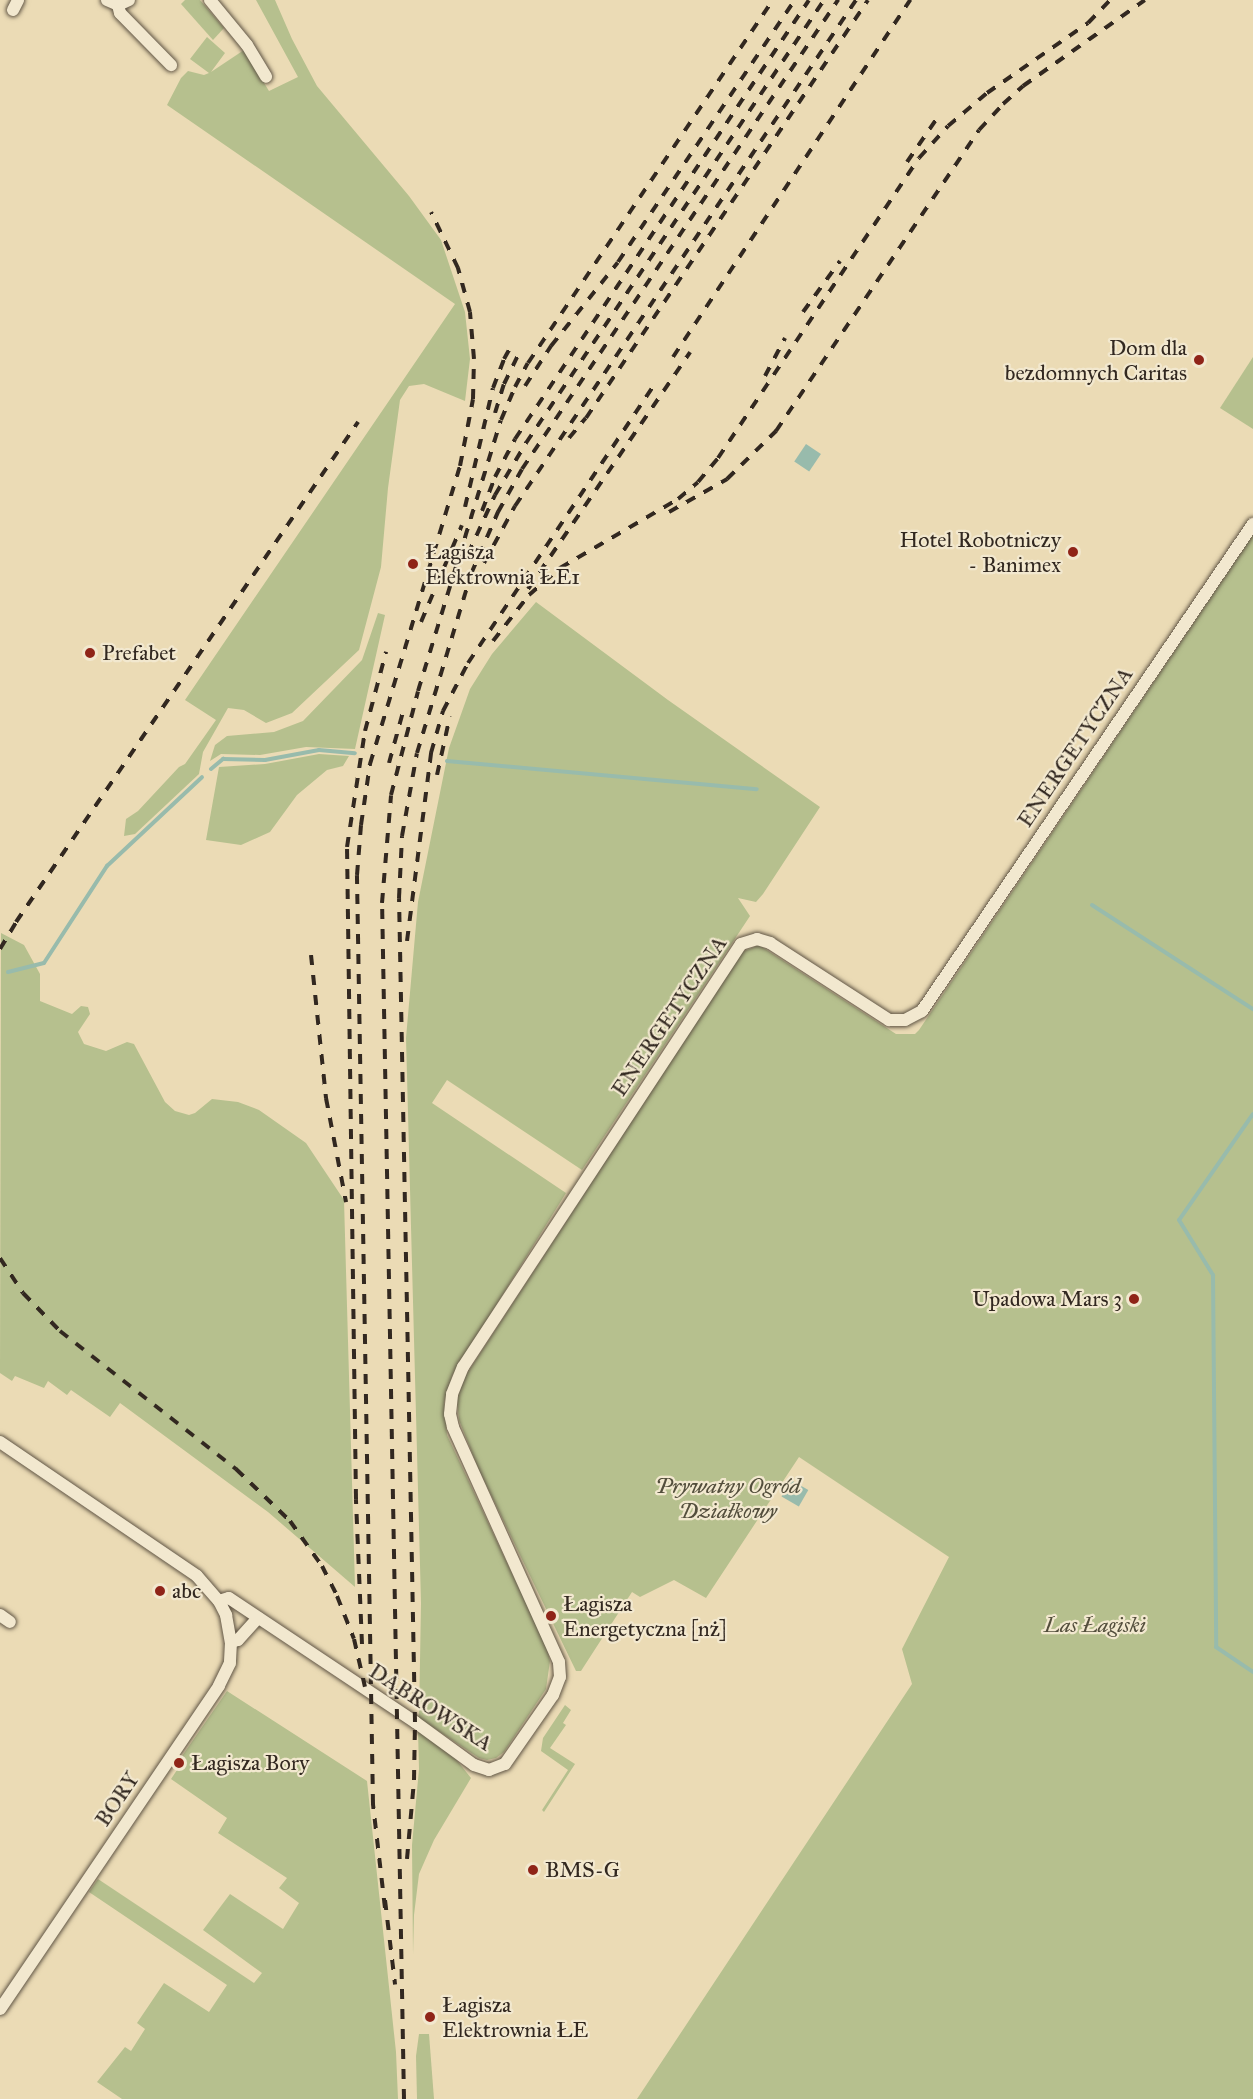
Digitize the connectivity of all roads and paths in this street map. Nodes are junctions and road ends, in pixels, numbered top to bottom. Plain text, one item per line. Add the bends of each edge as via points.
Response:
1 (210, 0) edge
2 (118, 2) edge
3 (171, 65) dead end
4 (266, 77) dead end
5 (1253, 524) edge
6 (0, 1442) edge
7 (219, 1601) junction
8 (258, 1618) junction
9 (231, 1642) junction
10 (557, 1651) joint
11 (0, 2009) edge

1 - 4 street via 247,45
2 - 3 street via 120,13
5 - 10 street, ENERGETYCZNA via 922,1011 905,1020 889,1020 770,943 757,939 741,944 463,1367 452,1394 453,1427
6 - 7 street via 197,1576
7 - 8 street, DĄBROWSKA via 229,1598
7 - 9 street, BORY
8 - 9 street via 238,1640
8 - 10 street, DĄBROWSKA via 474,1765 489,1770 499,1768 510,1758 553,1695 560,1677
9 - 11 street, BORY via 230,1663 219,1686

